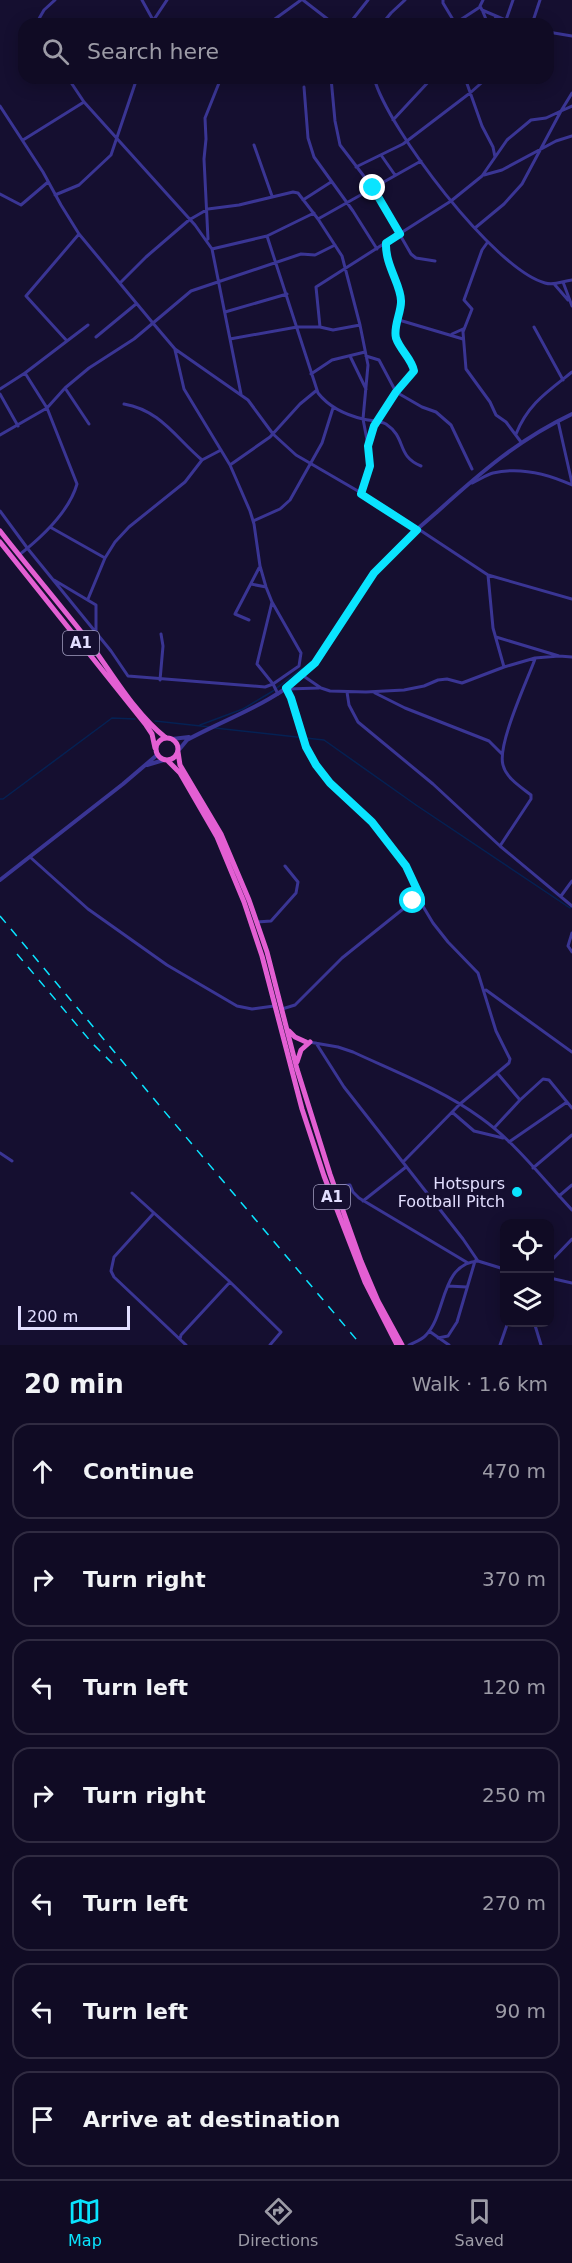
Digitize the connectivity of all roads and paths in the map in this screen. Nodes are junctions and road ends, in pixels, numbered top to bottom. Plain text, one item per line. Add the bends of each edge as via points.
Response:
1 (55, 0) edge
2 (142, 0) edge
3 (167, 0) edge
4 (302, 0) edge
5 (368, 0) edge
6 (405, 0) edge
7 (443, 0) edge
8 (483, 0) edge
9 (513, 0) edge
10 (540, 0) edge
11 (481, 8) junction
12 (496, 16) joint
13 (325, 17) edge
14 (39, 18) edge
15 (150, 18) edge
16 (155, 18) edge
17 (276, 18) edge
18 (354, 18) edge
19 (387, 18) edge
20 (451, 18) edge
21 (464, 18) edge
22 (485, 18) edge
23 (500, 18) edge
24 (509, 18) edge
25 (534, 18) edge
26 (554, 33) edge
27 (572, 36) edge
28 (72, 84) edge
29 (135, 84) edge
30 (219, 84) edge
31 (332, 84) edge
32 (376, 84) edge
33 (426, 84) edge
34 (467, 84) edge
35 (480, 84) edge
36 (304, 87) dead end
37 (471, 93) junction
38 (572, 93) edge
39 (84, 102) junction
40 (0, 106) edge
41 (572, 106) edge
42 (561, 111) junction
43 (393, 120) junction
44 (572, 136) edge
45 (116, 139) junction
46 (23, 140) junction
47 (406, 141) junction
48 (254, 145) dead end
49 (543, 148) junction
50 (381, 155) junction
51 (495, 157) junction
52 (421, 160) junction
53 (357, 167) junction
54 (394, 176) junction
55 (482, 176) junction
56 (48, 182) junction
57 (331, 182) junction
58 (373, 188) junction
59 (0, 194) edge
60 (56, 195) junction
61 (273, 197) junction
62 (303, 200) junction
63 (451, 201) junction
64 (346, 202) junction
65 (208, 209) junction
66 (314, 213) junction
67 (318, 219) junction
68 (189, 220) junction
69 (475, 228) junction
70 (80, 234) junction
71 (400, 234) junction
72 (267, 236) junction
73 (208, 241) junction
74 (488, 242) junction
75 (386, 243) junction
76 (335, 245) junction
77 (212, 249) junction
78 (377, 249) junction
79 (435, 261) dead end
80 (276, 263) junction
81 (345, 271) junction
82 (572, 280) edge
83 (219, 281) junction
84 (563, 282) junction
85 (120, 283) junction
86 (555, 285) junction
87 (287, 294) junction
88 (569, 302) junction
89 (136, 303) junction
90 (572, 306) edge
91 (225, 312) junction
92 (398, 319) junction
93 (152, 322) junction
94 (88, 325) dead end
95 (360, 326) junction
96 (297, 327) junction
97 (320, 327) junction
98 (534, 327) dead end
99 (464, 329) junction
100 (452, 334) junction
101 (96, 337) dead end
102 (230, 339) junction
103 (463, 339) junction
104 (67, 341) junction
105 (175, 349) junction
106 (365, 354) junction
107 (350, 356) junction
108 (572, 372) edge
109 (25, 373) junction
110 (311, 374) junction
111 (563, 380) junction
112 (65, 388) junction
113 (0, 389) edge
114 (316, 390) junction
115 (367, 390) junction
116 (396, 392) junction
117 (0, 394) edge
118 (241, 394) junction
119 (124, 404) dead end
120 (333, 407) junction
121 (47, 408) junction
122 (572, 414) edge
123 (363, 419) junction
124 (376, 421) junction
125 (558, 421) junction
126 (89, 424) dead end
127 (18, 426) junction
128 (273, 434) junction
129 (0, 435) edge
130 (516, 435) junction
131 (520, 442) junction
132 (368, 446) junction
133 (221, 450) junction
134 (202, 460) junction
135 (230, 465) junction
136 (312, 465) junction
137 (421, 466) dead end
138 (472, 470) dead end
139 (572, 484) edge
140 (467, 485) junction
141 (361, 494) junction
142 (0, 511) edge
143 (253, 521) junction
144 (50, 527) junction
145 (417, 530) junction
146 (0, 531) edge
147 (0, 542) edge
148 (28, 549) junction
149 (19, 555) junction
150 (105, 558) junction
151 (13, 560) junction
152 (260, 566) junction
153 (488, 575) junction
154 (52, 579) junction
155 (251, 584) junction
156 (266, 587) junction
157 (88, 599) junction
158 (572, 599) edge
159 (272, 602) junction
160 (249, 621) dead end
161 (96, 632) junction
162 (161, 634) dead end
163 (496, 637) junction
164 (559, 656) junction
165 (572, 657) edge
166 (535, 658) junction
167 (504, 667) junction
168 (302, 675) junction
169 (160, 680) junction
170 (273, 684) junction
171 (287, 688) junction
172 (321, 688) junction
173 (347, 692) junction
174 (374, 692) junction
175 (278, 694) junction
176 (194, 736) junction
177 (169, 738) junction
178 (155, 748) junction
179 (178, 752) junction
180 (502, 754) junction
181 (157, 755) junction
182 (166, 760) junction
183 (144, 767) junction
184 (500, 846) junction
185 (30, 856) junction
186 (285, 866) dead end
187 (0, 880) edge
188 (572, 881) edge
189 (561, 896) junction
190 (421, 903) junction
191 (572, 906) edge
192 (257, 922) junction
193 (572, 933) edge
194 (572, 951) edge
195 (485, 989) junction
196 (274, 1006) junction
197 (282, 1009) junction
198 (286, 1024) junction
199 (311, 1042) junction
200 (287, 1043) junction
201 (572, 1052) edge
202 (297, 1069) junction
203 (497, 1073) junction
204 (520, 1100) junction
205 (567, 1102) junction
206 (460, 1104) junction
207 (572, 1108) edge
208 (452, 1112) junction
209 (494, 1128) junction
210 (572, 1135) edge
211 (505, 1138) junction
212 (509, 1142) junction
213 (0, 1153) edge
214 (12, 1161) dead end
215 (403, 1162) junction
216 (406, 1167) junction
217 (533, 1168) junction
218 (572, 1185) edge
219 (332, 1189) junction
220 (132, 1193) dead end
221 (559, 1196) junction
222 (363, 1201) junction
223 (572, 1210) edge
224 (153, 1214) junction
225 (572, 1239) edge
226 (554, 1257) edge
227 (477, 1261) junction
228 (468, 1263) junction
229 (500, 1268) edge
230 (554, 1279) edge
231 (230, 1282) junction
232 (572, 1283) edge
233 (448, 1286) junction
234 (467, 1287) junction
235 (507, 1327) edge
236 (535, 1327) edge
237 (429, 1331) junction
238 (438, 1338) junction
239 (180, 1339) junction
240 (186, 1345) edge
241 (270, 1345) edge
242 (397, 1345) edge
243 (402, 1345) edge
244 (409, 1345) edge
245 (449, 1345) edge
246 (500, 1345) edge
247 (541, 1345) edge

1 - 14 street
2 - 15 street
3 - 16 street
4 - 13 street
4 - 17 street
5 - 18 street
6 - 19 street
7 - 20 street
8 - 11 street
9 - 24 street
10 - 25 street
11 - 12 street
11 - 21 street
11 - 22 street
12 - 23 street
26 - 27 street
28 - 39 street
29 - 45 street
30 - 65 street via 205,117
31 - 53 street via 340,145
32 - 43 street
33 - 43 street
34 - 37 street
35 - 37 street
36 - 57 street via 308,138 314,157
37 - 47 street
37 - 51 street
38 - 42 street
39 - 45 street
39 - 46 street
40 - 46 street
41 - 42 street
42 - 49 street
42 - 51 street via 528,122
43 - 47 street
44 - 49 street
45 - 60 street via 111,155 84,182
45 - 68 street
46 - 56 street
47 - 50 street
47 - 52 street
48 - 61 street
49 - 55 street via 511,166
49 - 69 street via 522,184
50 - 53 street
50 - 54 street
51 - 55 street
52 - 54 street
52 - 63 street
53 - 58 street
54 - 58 street
55 - 63 street
56 - 59 street via 21,205
56 - 60 street
57 - 62 street
57 - 64 street
58 - 64 street
58 - 71 street
60 - 70 street
61 - 62 street via 296,192
61 - 65 street
62 - 66 street
63 - 69 street
63 - 71 street
64 - 67 street
64 - 78 street
65 - 68 street
65 - 73 street
66 - 67 street
66 - 72 street
67 - 76 street
68 - 73 street
68 - 85 street
69 - 74 street
70 - 85 street
70 - 104 street via 26,296
71 - 75 street
71 - 79 street via 412,256
72 - 77 street
72 - 80 street
73 - 77 street
74 - 86 street via 520,270
74 - 99 street via 464,300 472,309
75 - 78 street
75 - 92 street via 386,257 401,302
76 - 80 street via 315,255 301,254
76 - 81 street
77 - 83 street
78 - 81 street
80 - 83 street
80 - 87 street
81 - 95 street
81 - 97 street via 316,287
82 - 84 street
83 - 91 street
83 - 93 street via 191,291
84 - 86 street
84 - 88 street
85 - 89 street
86 - 88 street
87 - 91 street
87 - 96 street
88 - 90 street
89 - 93 street
89 - 101 street
91 - 102 street
92 - 100 street
92 - 116 street via 396,337 414,371
93 - 105 street
93 - 112 street
94 - 104 street
95 - 97 street via 333,330
95 - 106 street
96 - 97 street
96 - 102 street
96 - 110 street
98 - 111 street
99 - 100 street
99 - 103 street
100 - 103 street
102 - 118 street
103 - 130 street via 466,369 496,415
104 - 109 street
105 - 118 street
105 - 133 street via 184,389
106 - 107 street
106 - 115 street
106 - 116 street via 379,360
107 - 110 street via 332,360
107 - 115 street
108 - 111 street
109 - 113 street
109 - 121 street
110 - 114 street
111 - 130 street via 531,406
112 - 121 street
112 - 126 street
114 - 120 street
114 - 128 street
115 - 123 street
116 - 124 street
116 - 138 street via 436,412 451,425
117 - 127 street
118 - 128 street
119 - 134 street via 139,406 168,426
120 - 123 street
120 - 136 street
121 - 127 street
121 - 144 street via 78,484
122 - 125 street
123 - 124 street
123 - 132 street
124 - 132 street
124 - 137 street via 387,424 399,437 407,458
125 - 131 street
125 - 139 street
127 - 129 street
128 - 135 street
128 - 136 street
130 - 131 street
131 - 140 street
132 - 141 street via 370,466
133 - 134 street
133 - 135 street
134 - 150 street via 177,490 129,527
135 - 143 street
136 - 141 street
136 - 143 street via 285,505
139 - 140 street via 523,470 492,473
140 - 145 street
141 - 145 street
142 - 148 street
143 - 152 street
144 - 148 street
144 - 150 street
145 - 153 street
145 - 168 street via 374,573 326,648
146 - 149 highway, A1
147 - 151 highway, A1
148 - 149 street
148 - 154 street
149 - 151 street
149 - 177 highway, A1 via 149,722
150 - 157 street
151 - 178 highway, A1 via 146,725
152 - 155 street
152 - 156 street
153 - 158 street
153 - 163 street
154 - 157 street
154 - 161 street
155 - 156 street
155 - 160 street via 235,614
156 - 159 street
157 - 161 street via 97,607
159 - 170 street via 257,664
159 - 170 street via 302,658 295,670
161 - 169 street via 128,676
162 - 169 street via 164,646
163 - 164 street
163 - 167 street
164 - 165 street
164 - 166 street
166 - 167 street
166 - 180 street
167 - 174 street via 462,683 447,679 416,688
168 - 171 street
168 - 172 street
169 - 170 street via 265,687
170 - 175 street
171 - 172 street
171 - 175 street
171 - 190 street via 303,740 316,765 372,822 406,866
172 - 173 street
173 - 174 street
173 - 184 street via 358,722 434,784
174 - 180 street via 489,741
175 - 176 street
176 - 177 street
176 - 179 street
177 - 178 highway via 159,741
177 - 179 highway, A1 via 177,744
178 - 181 highway, A1
179 - 182 highway
179 - 192 highway, A1 via 180,765 221,834
180 - 184 street via 503,768 531,797
181 - 182 highway, A1
181 - 183 street
182 - 183 street
182 - 196 highway, A1 via 176,767 191,791 228,862 256,936
183 - 185 street
184 - 189 street
185 - 187 street
185 - 196 street via 88,909 176,970 237,1006
186 - 192 street via 298,882 296,893 271,921
188 - 189 street
189 - 191 street
190 - 195 street via 448,942 473,965
190 - 197 street via 413,901 390,918 295,1005
192 - 197 highway, A1
193 - 194 street via 568,946
195 - 201 street
195 - 203 street via 492,1022 510,1062
196 - 200 highway, A1
197 - 198 highway, A1
198 - 199 highway via 292,1035
198 - 200 highway, A1
199 - 200 street
199 - 202 highway via 298,1054
199 - 206 street via 353,1052
199 - 215 street
200 - 202 highway, A1
200 - 219 highway, A1 via 302,1109
202 - 219 highway, A1
203 - 204 street
203 - 206 street
204 - 205 street via 547,1078
204 - 209 street
205 - 207 street
205 - 212 street
206 - 208 street
206 - 209 street
208 - 211 street via 474,1131
208 - 215 street
209 - 211 street
210 - 217 street
211 - 212 street
212 - 217 street
213 - 214 street
215 - 216 street
216 - 222 street
216 - 227 street
217 - 221 street
218 - 221 street
219 - 222 street via 349,1185
219 - 242 highway, A1 via 374,1303
219 - 243 highway, A1 via 378,1301
220 - 224 street
221 - 223 street
222 - 228 street
224 - 231 street
224 - 239 street via 114,1257 111,1271
225 - 226 street
227 - 228 street
227 - 229 street
227 - 234 street
228 - 233 street via 456,1271
230 - 232 street
231 - 239 street
231 - 241 street via 281,1332
233 - 234 street
233 - 237 street
234 - 238 street via 458,1322 444,1338
235 - 246 street
236 - 247 street
237 - 238 street
237 - 244 street
238 - 245 street
239 - 240 street

